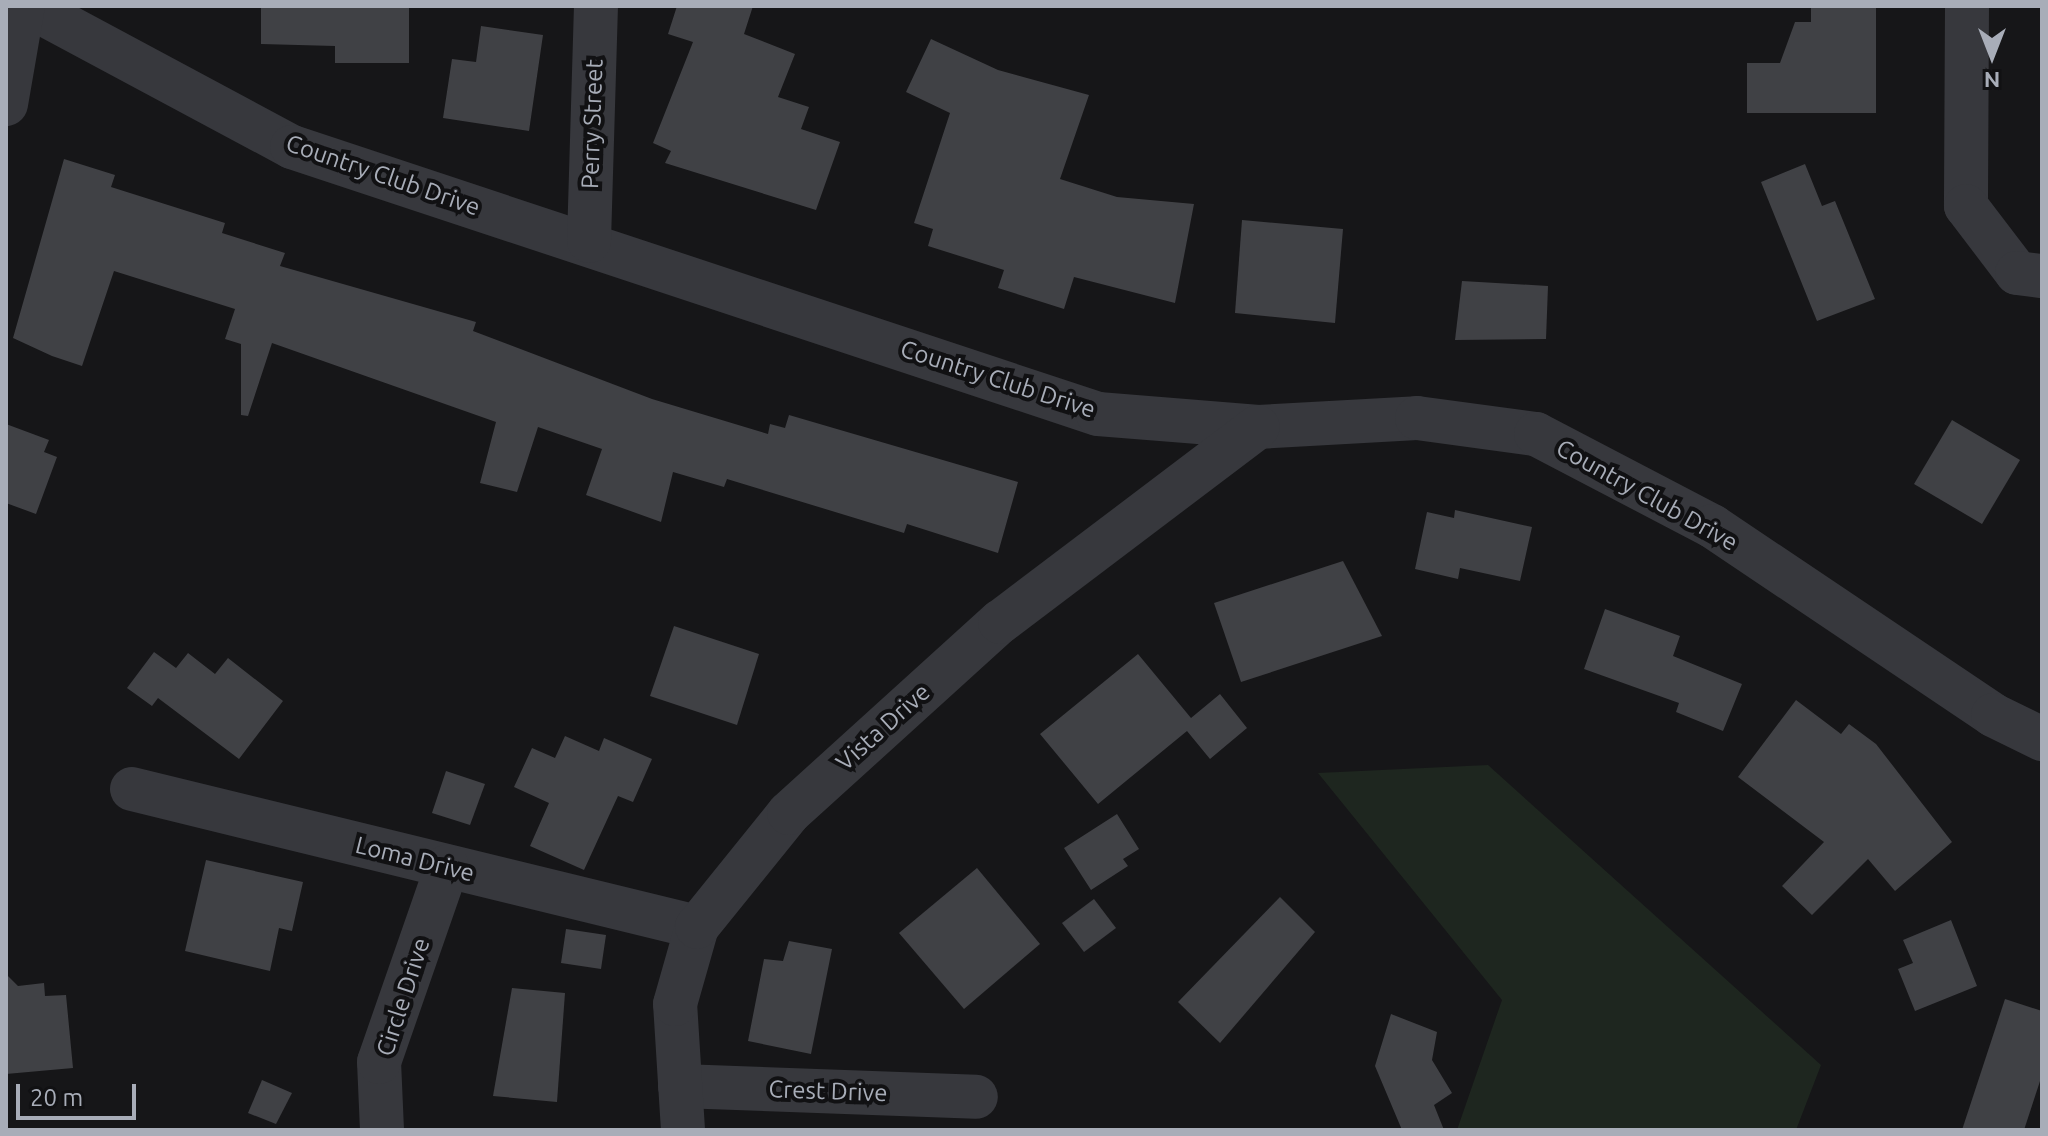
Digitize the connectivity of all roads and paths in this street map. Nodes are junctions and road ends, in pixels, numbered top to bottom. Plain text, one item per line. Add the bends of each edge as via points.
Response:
1 (23, 6) edge
2 (29, 6) edge
3 (596, 6) edge
4 (1967, 6) edge
5 (6, 104) edge
6 (589, 241) junction
7 (2042, 276) edge
8 (1258, 427) junction
9 (2042, 739) edge
10 (132, 789) dead end
11 (447, 867) junction
12 (697, 927) junction
13 (680, 1086) junction
14 (976, 1097) dead end
15 (382, 1130) edge
16 (683, 1130) edge

1 - 5 street
2 - 6 street, Country Club Drive via 292,147
3 - 6 street, Perry Street
4 - 7 street via 1966,206 2017,273
6 - 8 street, Country Club Drive via 1098,414
8 - 9 street, Country Club Drive via 1417,418 1536,434 1712,526 1993,715
8 - 12 street, Vista Drive via 1000,622 789,813
10 - 11 street, Loma Drive
11 - 12 street, Loma Drive
11 - 15 street, Circle Drive via 379,1062
12 - 13 street, Vista Drive via 675,1004
13 - 14 street, Crest Drive
13 - 16 street, Vista Drive

